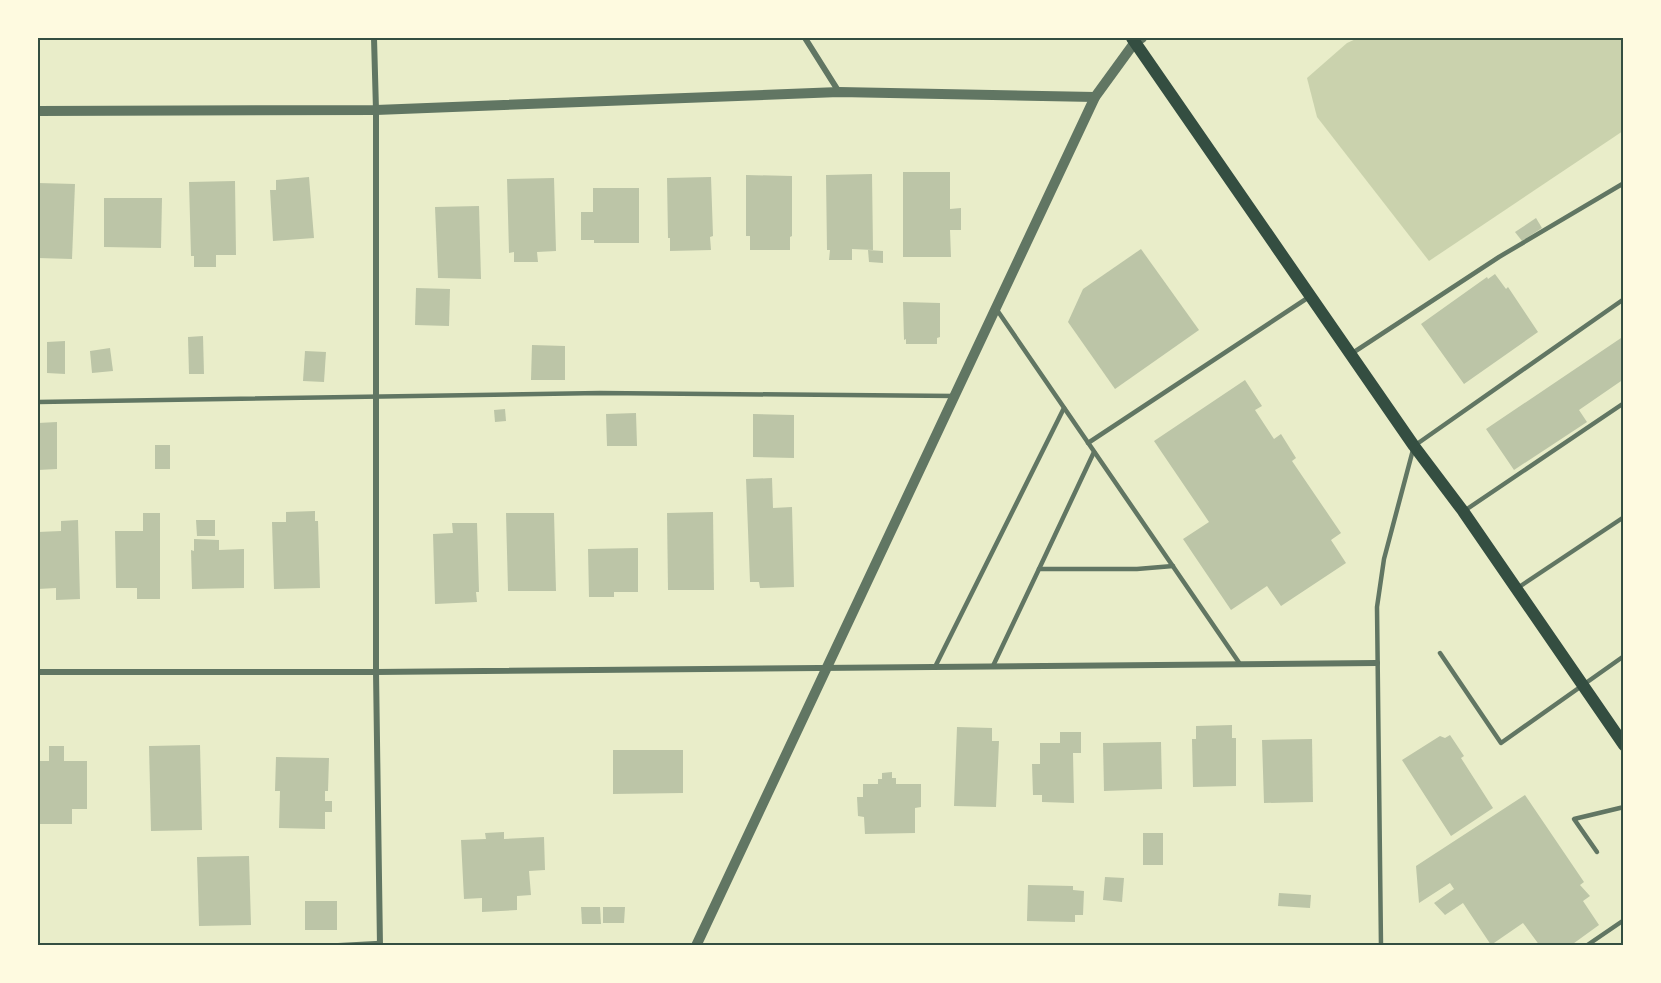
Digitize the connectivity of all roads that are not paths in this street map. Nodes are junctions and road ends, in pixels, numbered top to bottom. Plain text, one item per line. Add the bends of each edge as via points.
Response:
1 (374, 38) edge
2 (805, 38) edge
3 (1137, 39) edge
4 (839, 92) junction
5 (1095, 97) junction
6 (376, 110) junction
7 (38, 111) edge
8 (1623, 183) edge
9 (1311, 296) junction
10 (1623, 299) edge
11 (996, 309) junction
12 (1351, 354) junction
13 (376, 396) junction
14 (955, 396) junction
15 (38, 402) edge
16 (1623, 403) edge
17 (1065, 408) junction
18 (1088, 443) junction
19 (1414, 446) junction
20 (1094, 452) junction
21 (1464, 512) junction
22 (1623, 517) edge
23 (1173, 566) junction
24 (1039, 569) junction
25 (1516, 589) junction
26 (1440, 653) dead end
27 (1623, 656) edge
28 (1377, 663) junction
29 (1240, 664) junction
30 (993, 666) junction
31 (935, 667) junction
32 (827, 668) junction
33 (38, 672) edge
34 (376, 672) junction
35 (1583, 686) junction
36 (1623, 745) edge
37 (1623, 807) edge
38 (1597, 852) dead end
39 (1623, 920) edge
40 (380, 944) edge
41 (324, 945) edge
42 (696, 945) edge
43 (1381, 945) edge
44 (1586, 945) edge

1 - 6 street
2 - 4 street
3 - 5 street
3 - 9 main road
4 - 5 street
4 - 6 street
5 - 11 street
6 - 7 street
6 - 13 street
8 - 12 lane via 1499,257
9 - 12 main road
9 - 18 lane
10 - 19 lane
11 - 14 street
11 - 17 lane
12 - 19 main road
13 - 14 lane
13 - 15 lane
13 - 34 street
14 - 32 street
16 - 21 lane
17 - 18 lane
17 - 31 lane
18 - 20 lane
19 - 21 main road
19 - 28 lane via 1384,559 1377,607
20 - 23 lane
20 - 24 lane
21 - 25 main road
22 - 25 lane
23 - 24 lane
23 - 29 lane
24 - 30 lane
25 - 35 main road
26 - 35 lane via 1501,742
27 - 35 lane
28 - 29 street
28 - 43 lane
29 - 30 street
30 - 31 street
31 - 32 street
32 - 34 street
32 - 42 street
33 - 34 street
34 - 40 street
35 - 36 main road
37 - 38 lane via 1574,819
39 - 44 lane
40 - 41 lane

